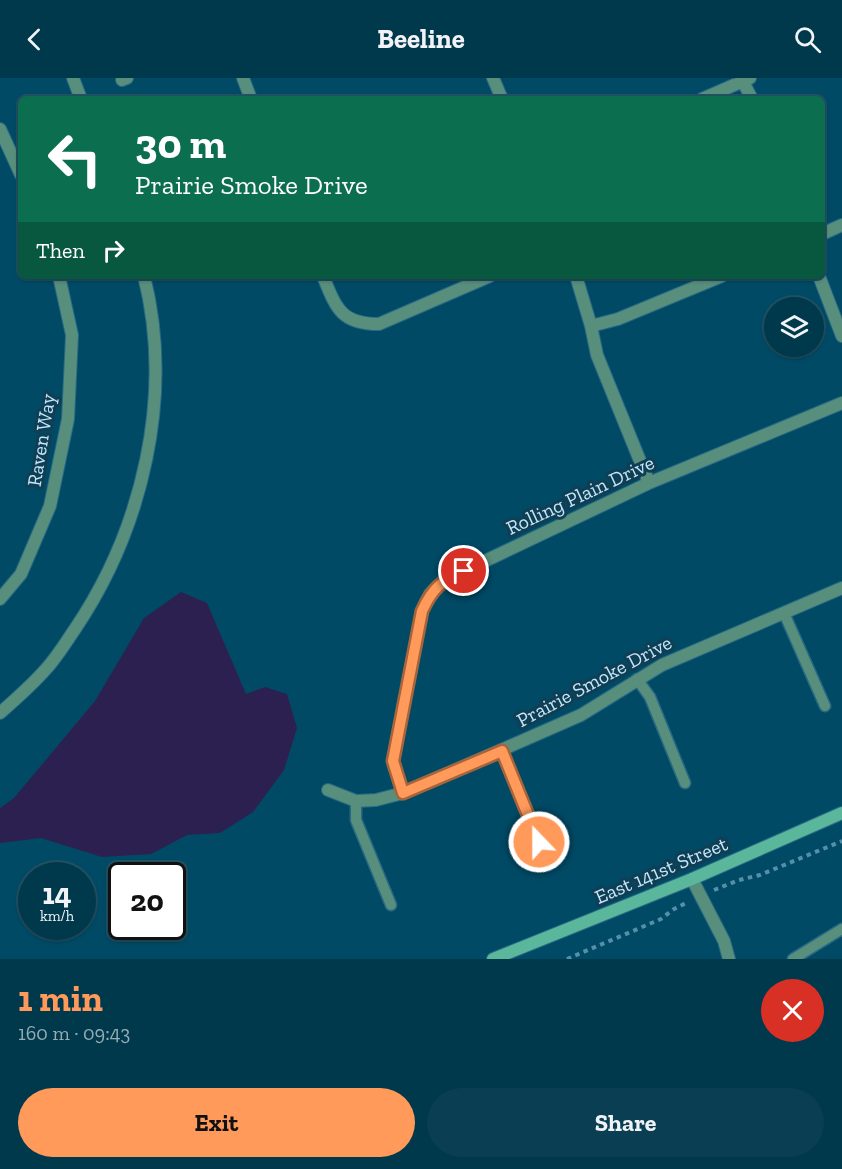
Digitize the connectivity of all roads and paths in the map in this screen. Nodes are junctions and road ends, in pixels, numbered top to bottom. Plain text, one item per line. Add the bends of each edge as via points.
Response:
1 (73, 78) edge
2 (243, 78) edge
3 (493, 78) edge
4 (745, 79) edge
5 (80, 96) edge
6 (250, 96) edge
7 (499, 96) edge
8 (708, 96) edge
9 (751, 96) edge
10 (0, 129) edge
11 (18, 168) edge
12 (842, 225) edge
13 (825, 233) edge
14 (60, 279) edge
15 (145, 279) edge
16 (324, 279) edge
17 (483, 279) edge
18 (577, 279) edge
19 (715, 279) edge
20 (820, 279) edge
21 (591, 326) junction
22 (842, 336) edge
23 (842, 403) edge
24 (649, 483) junction
25 (842, 588) edge
26 (0, 599) edge
27 (784, 613) junction
28 (637, 679) junction
29 (825, 706) dead end
30 (0, 714) edge
31 (502, 751) junction
32 (685, 783) dead end
33 (328, 790) dead end
34 (403, 793) junction
35 (356, 801) junction
36 (842, 813) edge
37 (539, 842) dead end
38 (692, 879) junction
39 (391, 905) dead end
40 (842, 929) edge
41 (493, 959) edge
42 (729, 959) edge
43 (793, 959) edge

1 - 5 street
2 - 6 street
3 - 7 street
4 - 8 street
4 - 9 street
10 - 11 street
12 - 13 street
14 - 26 street, Raven Way via 72,335 68,419 50,506 21,574
15 - 30 street via 155,355 152,432 126,532 92,604 68,640 47,668
16 - 17 street via 336,308 357,322 379,324
18 - 21 street
19 - 21 street via 618,319
20 - 22 street
21 - 24 street via 597,355
23 - 24 street, Rolling Plain Drive
24 - 34 street, Rolling Plain Drive via 443,581 430,594 422,611 393,761
25 - 27 street, Prairie Smoke Drive
27 - 28 street, Prairie Smoke Drive
27 - 29 lane
28 - 31 street, Prairie Smoke Drive via 581,715
28 - 32 lane via 650,697
31 - 34 street, Prairie Smoke Drive
31 - 37 lane
33 - 35 street, Prairie Smoke Drive
34 - 35 street, Prairie Smoke Drive
35 - 39 lane via 356,820
36 - 38 street, East 141st Street
38 - 41 street, East 141st Street
38 - 42 street via 724,940
40 - 43 lane

